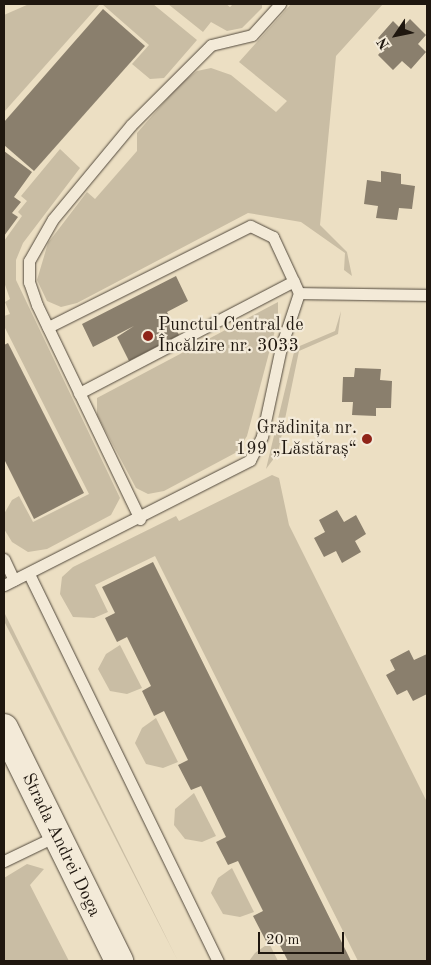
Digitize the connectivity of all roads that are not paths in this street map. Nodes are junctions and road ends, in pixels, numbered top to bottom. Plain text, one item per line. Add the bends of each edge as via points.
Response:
1 (280, 4) edge
2 (294, 281) junction
3 (299, 292) junction
4 (427, 295) edge
5 (48, 327) junction
6 (80, 394) junction
7 (140, 519) junction
8 (4, 560) edge
9 (29, 574) junction
10 (9, 583) edge
11 (4, 728) edge
12 (56, 836) junction
13 (4, 860) edge
14 (119, 961) edge
15 (218, 961) edge

1 - 5 lane via 252,35 210,45 131,125 48,226 29,261 28,282
2 - 3 lane
2 - 5 lane via 273,237 250,226
2 - 6 lane
3 - 4 lane
3 - 7 lane via 281,347 262,436 250,460
5 - 6 lane
6 - 7 lane
7 - 9 lane
8 - 10 lane
9 - 10 lane
9 - 15 lane
11 - 12 street, Strada Andrei Doga
12 - 13 lane
12 - 14 street, Strada Andrei Doga

